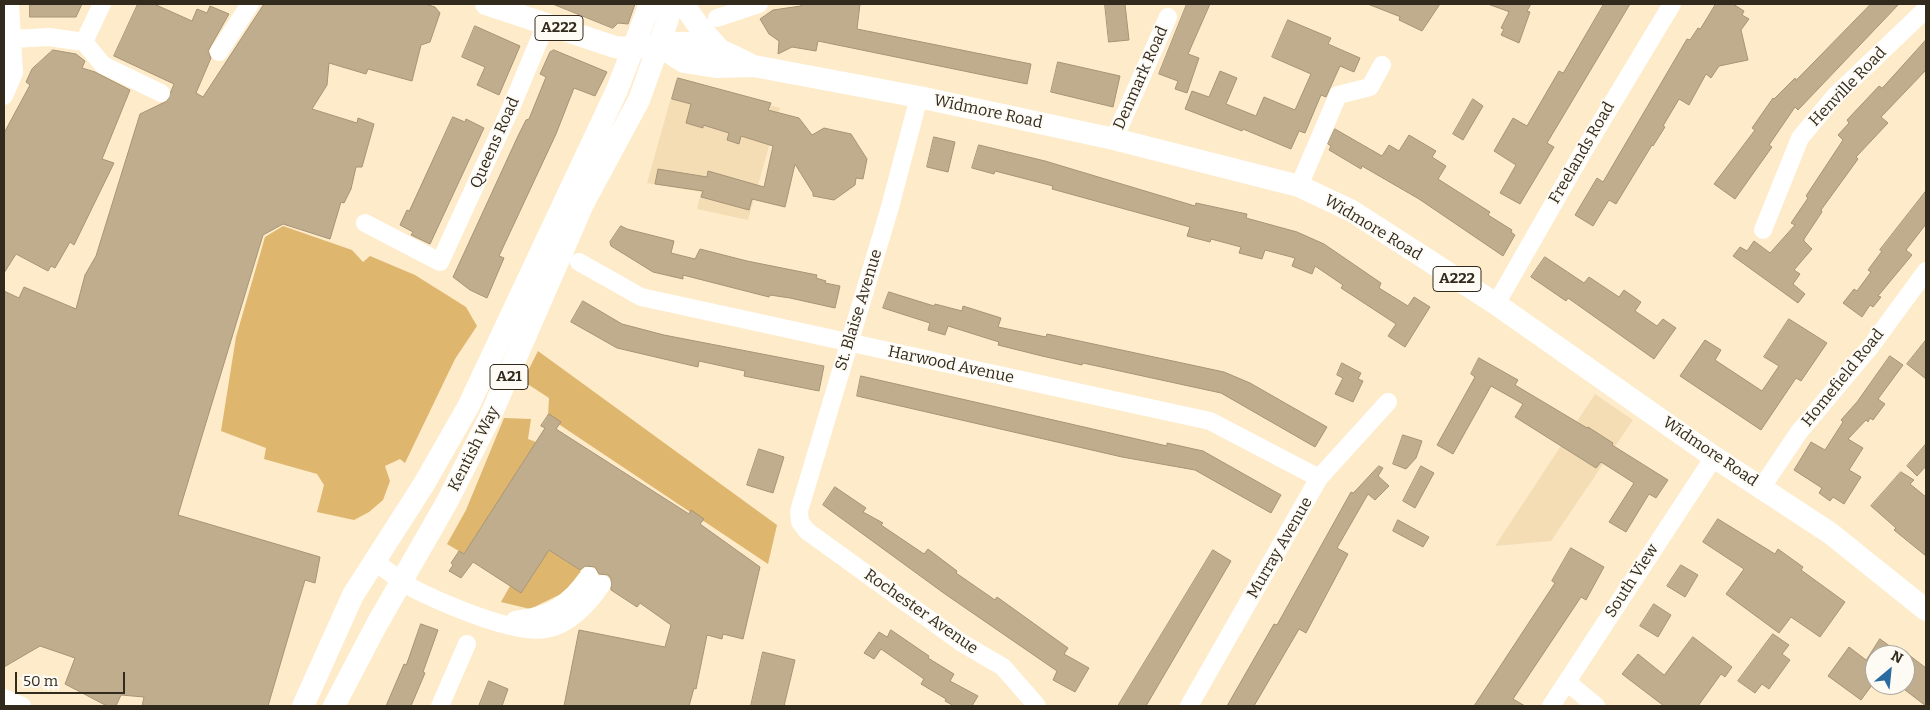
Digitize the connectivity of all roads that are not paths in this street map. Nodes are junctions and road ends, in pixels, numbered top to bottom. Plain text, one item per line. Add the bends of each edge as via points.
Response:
1 (10, 4) edge
2 (102, 4) edge
3 (250, 4) edge
4 (486, 4) edge
5 (650, 4) edge
6 (670, 4) edge
7 (683, 4) edge
8 (759, 4) edge
9 (1672, 4) edge
10 (1926, 9) edge
11 (1168, 17) dead end
12 (717, 18) dead end
13 (546, 24) junction
14 (12, 39) junction
15 (84, 42) junction
16 (659, 46) junction
17 (719, 49) junction
18 (632, 50) junction
19 (219, 52) dead end
20 (1382, 64) dead end
21 (754, 66) junction
22 (161, 93) dead end
23 (4, 96) edge
24 (919, 97) junction
25 (1114, 139) junction
26 (1299, 186) junction
27 (365, 223) dead end
28 (1763, 230) dead end
29 (580, 261) dead end
30 (1926, 271) edge
31 (1496, 304) junction
32 (849, 342) junction
33 (1388, 402) dead end
34 (1714, 457) junction
35 (1319, 478) junction
36 (1762, 487) junction
37 (800, 522) joint
38 (374, 561) junction
39 (401, 581) junction
40 (596, 583) dead end
41 (1926, 610) edge
42 (467, 644) dead end
43 (1567, 682) junction
44 (4, 698) edge
45 (22, 706) edge
46 (303, 706) edge
47 (334, 706) edge
48 (440, 706) edge
49 (1038, 706) edge
50 (1190, 706) edge
51 (1551, 706) edge
52 (1596, 706) edge

1 - 14 street
2 - 15 street
3 - 19 street
4 - 13 main road, Widmore Road / A222
5 - 18 main road, A21
6 - 16 main road, A21
7 - 17 main road
8 - 12 street
9 - 31 street, Freelands Road
10 - 28 street, Henville Road via 1835,96 1800,138
11 - 25 street, Denmark Road
13 - 18 main road, Widmore Road / A222
13 - 27 street, Queens Road via 440,262
14 - 15 street via 49,37
14 - 23 street via 14,73
15 - 22 street via 103,65
16 - 17 main road, Widmore Road / A222 via 677,43
16 - 18 main road, Widmore Road / A222
16 - 21 main road, Widmore Road / A222 via 678,59 696,64
16 - 39 main road, Kentish Way / A21 via 639,100 583,204 490,417 451,495
17 - 21 main road, Widmore Road / A222
18 - 38 main road, Kentish Way / A21 via 617,90 468,407 424,484
20 - 26 street via 1370,87 1338,95
21 - 24 main road, Widmore Road / A222
24 - 25 main road, Widmore Road / A222
24 - 32 street, St. Blaise Avenue
25 - 26 main road, Widmore Road / A222
26 - 31 main road, Widmore Road / A222 via 1352,211
29 - 32 street, Harwood Avenue via 641,297
30 - 36 street, Homefield Road via 1871,346 1799,432
31 - 34 main road, Widmore Road / A222
32 - 35 street, Harwood Avenue via 1210,421
32 - 37 street, St. Blaise Avenue via 799,511
33 - 35 street, Murray Avenue
34 - 36 main road, Widmore Road / A222
34 - 43 street, South View
35 - 50 street, Murray Avenue
36 - 41 main road, Widmore Road / A222 via 1830,533
37 - 49 street, Rochester Avenue via 962,643 1003,667
38 - 39 street
38 - 46 main road, Kentish Way / A21 via 353,595
39 - 40 street via 458,608 523,629 547,629 587,606
39 - 47 main road, Kentish Way / A21
42 - 48 street
43 - 51 street, South View
43 - 52 street
44 - 45 street

